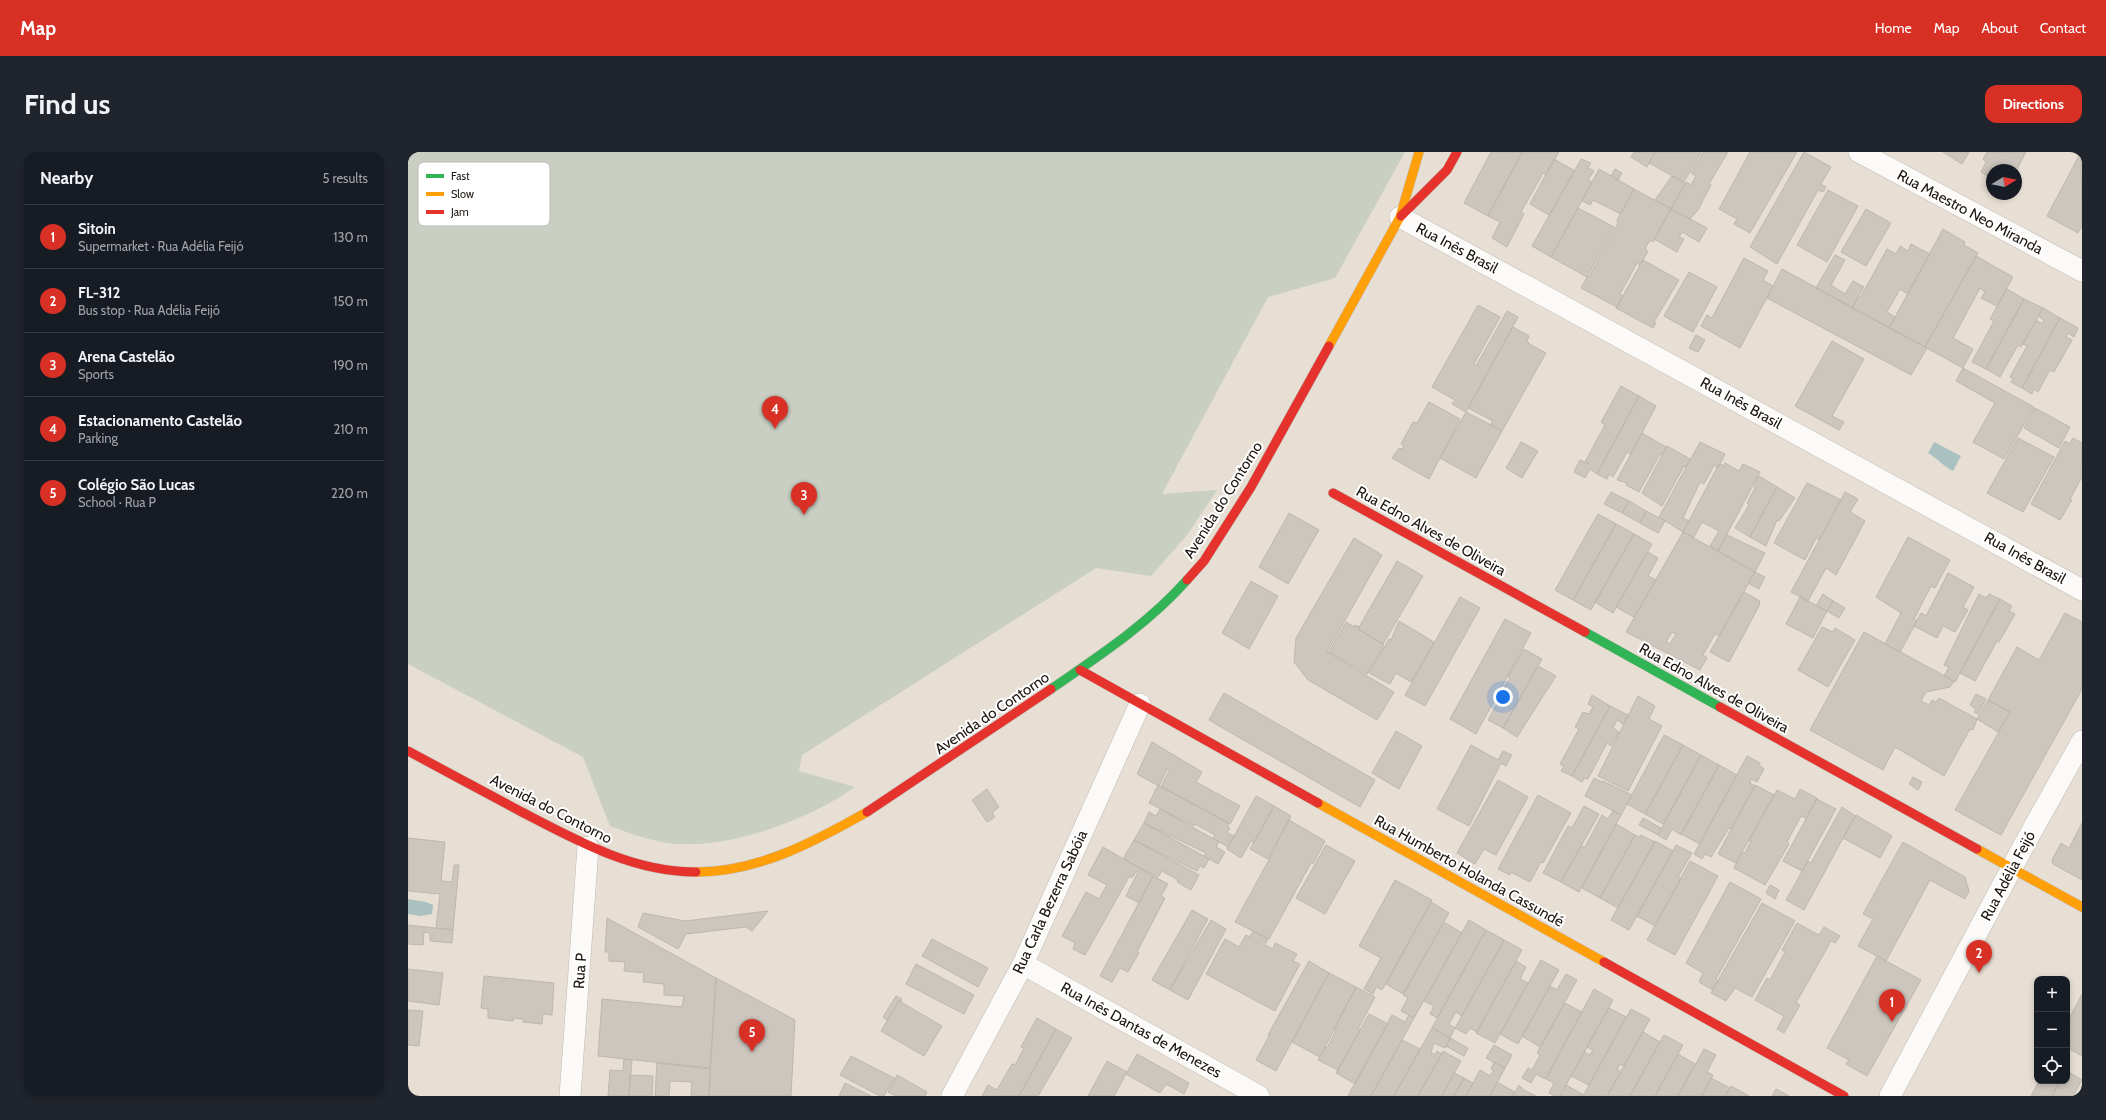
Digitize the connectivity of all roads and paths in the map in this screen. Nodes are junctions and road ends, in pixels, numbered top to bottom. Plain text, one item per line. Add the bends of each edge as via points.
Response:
1 (1419, 152) edge
2 (1457, 152) edge
3 (1858, 152) edge
4 (1400, 217) junction
5 (2082, 271) edge
6 (1333, 493) dead end
7 (2082, 590) edge
8 (1080, 670) junction
9 (1140, 704) junction
10 (2082, 741) edge
11 (408, 751) edge
12 (588, 847) junction
13 (2012, 868) junction
14 (2082, 906) edge
15 (1023, 964) junction
16 (570, 1096) edge
17 (952, 1096) edge
18 (1259, 1096) edge
19 (1844, 1096) edge
20 (1890, 1096) edge

1 - 4 street, Avenida do Contorno
2 - 4 street, Avenida do Contorno via 1447,170
3 - 5 street, Rua Maestro Neo Miranda
4 - 7 street, Rua Inês Brasil
4 - 8 street, Avenida do Contorno via 1252,487 1204,561 1159,609 1123,640
6 - 13 street, Rua Edno Alves de Oliveira
8 - 9 street, Rua Humberto Holanda Cassundé
8 - 12 street, Avenida do Contorno via 873,809 817,840 768,860 716,872 673,872 652,868
9 - 15 street, Rua Carla Bezerra Sabóia
9 - 19 street, Rua Humberto Holanda Cassundé
10 - 13 street, Rua Adélia Feijó
11 - 12 street, Avenida do Contorno
12 - 16 street, Rua P
13 - 14 street, Rua Edno Alves de Oliveira
13 - 20 street, Rua Adélia Feijó
15 - 17 street, Rua Carla Bezerra Sabóia
15 - 18 street, Rua Inês Dantas de Menezes

